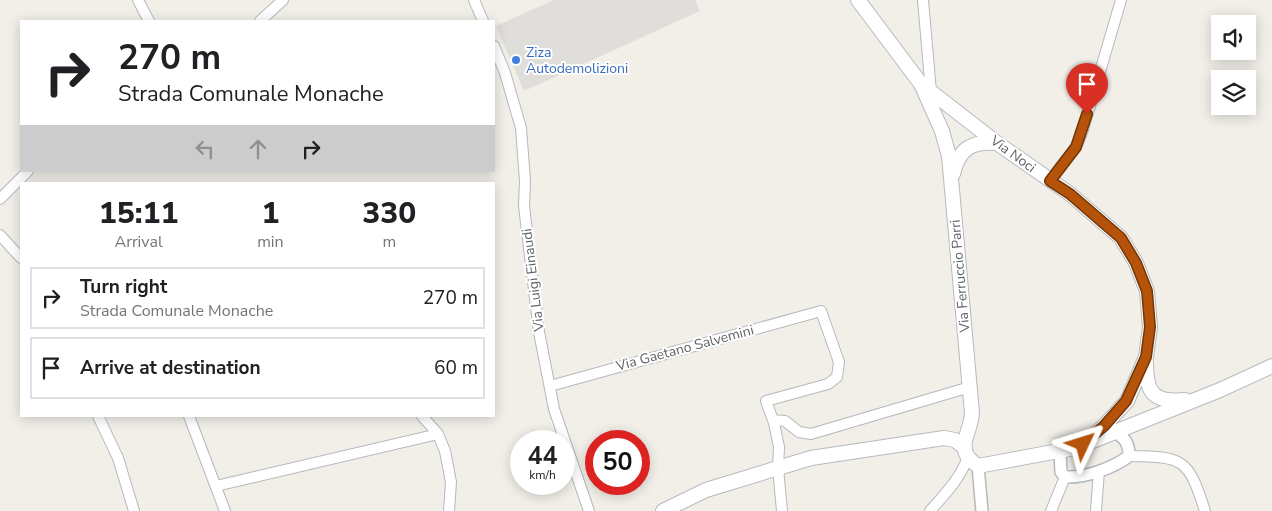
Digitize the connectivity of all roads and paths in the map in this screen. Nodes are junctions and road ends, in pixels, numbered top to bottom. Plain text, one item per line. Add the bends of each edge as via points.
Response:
1 (138, 0) edge
2 (283, 0) edge
3 (474, 0) edge
4 (858, 0) edge
5 (923, 0) edge
6 (1121, 0) edge
7 (148, 20) edge
8 (261, 20) edge
9 (483, 20) edge
10 (495, 48) edge
11 (926, 88) junction
12 (997, 143) junction
13 (27, 172) edge
14 (952, 178) junction
15 (1050, 181) junction
16 (0, 199) edge
17 (0, 235) edge
18 (20, 257) edge
19 (1146, 357) junction
20 (1272, 366) edge
21 (550, 386) junction
22 (970, 387) junction
23 (1198, 399) junction
24 (972, 413) junction
25 (98, 417) edge
26 (189, 417) edge
27 (423, 417) edge
28 (773, 420) junction
29 (1114, 431) junction
30 (438, 434) junction
31 (944, 438) junction
32 (1083, 444) junction
33 (1060, 451) junction
34 (967, 452) junction
35 (1129, 456) junction
36 (978, 466) junction
37 (778, 468) junction
38 (1099, 471) junction
39 (1065, 477) junction
40 (216, 486) junction
41 (951, 486) junction
42 (134, 511) edge
43 (225, 511) edge
44 (449, 511) edge
45 (589, 511) edge
46 (664, 511) edge
47 (782, 511) edge
48 (930, 511) edge
49 (982, 511) edge
50 (1051, 511) edge
51 (1096, 511) edge
52 (1205, 511) edge

1 - 7 street
2 - 8 street
3 - 9 street
4 - 11 main road, Via Noci
5 - 11 street
6 - 15 street via 1082,133 1076,147
10 - 21 street, Via Luigi Einaudi via 521,128 524,206 539,332
11 - 12 main road, Via Noci
11 - 14 main road, Via Ferruccio Parri via 942,131
12 - 14 main road via 976,143 966,150 955,164
12 - 15 main road, Via Noci
13 - 16 street
14 - 22 main road, Via Ferruccio Parri
15 - 19 main road, Via Noci via 1121,238 1136,263 1147,291 1150,327
17 - 18 street
19 - 23 main road via 1146,379 1158,400
19 - 32 main road, Via Noci via 1126,401
20 - 23 main road
21 - 28 street, Via Gaetano Salvemini via 821,311 839,362 837,377 828,384 766,401
21 - 45 street, Via Luigi Einaudi via 554,409
22 - 24 main road, Via Ferruccio Parri
22 - 28 street via 811,434 799,432 785,421
23 - 29 main road
24 - 31 main road via 964,424
24 - 34 main road, Via Ferruccio Parri via 972,424 964,442
25 - 42 street via 118,458
26 - 40 street
27 - 30 street
28 - 37 street via 779,447
29 - 32 main road
29 - 35 street via 1127,441
30 - 40 street
30 - 44 street via 450,466
31 - 34 main road via 955,440
31 - 37 main road via 810,458
32 - 33 main road
33 - 36 main road
33 - 39 street via 1061,472
34 - 36 main road
34 - 41 street via 962,471
35 - 38 street
35 - 52 street via 1160,456 1180,461 1197,484
36 - 41 street
36 - 49 street
37 - 46 main road via 706,490
37 - 47 street
38 - 39 street
38 - 51 street
39 - 50 street
40 - 43 street
41 - 48 street

